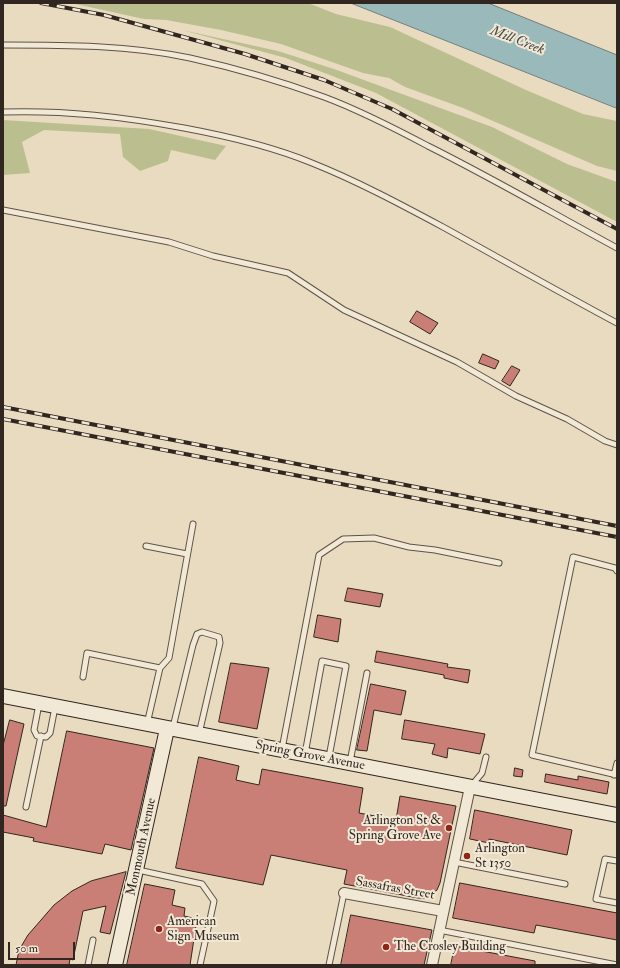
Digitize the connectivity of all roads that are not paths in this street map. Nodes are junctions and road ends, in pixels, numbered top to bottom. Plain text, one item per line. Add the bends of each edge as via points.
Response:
1 (3, 45) edge
2 (3, 112) edge
3 (3, 210) edge
4 (617, 248) edge
5 (617, 323) edge
6 (617, 445) edge
7 (193, 524) dead end
8 (146, 546) dead end
9 (188, 554) junction
10 (500, 563) dead end
11 (617, 571) edge
12 (160, 668) junction
13 (367, 673) dead end
14 (83, 677) dead end
15 (3, 696) edge
16 (39, 703) junction
17 (55, 706) junction
18 (147, 725) junction
19 (170, 729) junction
20 (199, 735) junction
21 (41, 736) junction
22 (282, 750) junction
23 (304, 755) junction
24 (486, 757) dead end
25 (329, 759) junction
26 (350, 763) junction
27 (617, 763) edge
28 (616, 775) edge
29 (470, 787) junction
30 (26, 807) dead end
31 (617, 815) edge
32 (617, 861) edge
33 (454, 862) junction
34 (137, 870) junction
35 (565, 884) dead end
36 (344, 893) joint
37 (617, 903) edge
38 (443, 911) junction
39 (439, 930) junction
40 (93, 940) dead end
41 (88, 965) edge
42 (115, 965) edge
43 (200, 965) edge
44 (329, 965) edge
45 (432, 965) edge
46 (617, 965) edge

1 - 4 lane via 126,48 189,58 263,77 325,97 396,129
2 - 5 lane via 95,114 147,121 214,133 270,148 370,188
3 - 6 lane via 169,242 213,256 288,273 344,310 457,362 516,396
7 - 9 lane
8 - 9 lane
9 - 12 lane via 169,658
10 - 22 lane via 374,538 343,539 322,552 319,555
11 - 28 lane via 615,568 573,557 532,755
12 - 14 lane via 87,653
12 - 18 lane
13 - 26 lane
15 - 16 main road, Spring Grove Avenue
16 - 17 main road, Spring Grove Avenue
16 - 21 lane via 34,730 36,736
17 - 18 main road, Spring Grove Avenue
17 - 21 lane via 50,733 46,737
18 - 19 main road, Spring Grove Avenue
19 - 20 main road, Spring Grove Avenue
19 - 20 lane via 193,646 197,634 202,632 219,637 220,643
19 - 34 main road, Monmouth Avenue
20 - 22 main road, Spring Grove Avenue
21 - 30 lane
22 - 23 main road, Spring Grove Avenue
23 - 25 main road, Spring Grove Avenue
23 - 25 lane via 322,661 346,666
24 - 29 lane via 482,772
25 - 26 main road, Spring Grove Avenue
26 - 29 main road, Spring Grove Avenue
27 - 28 lane
29 - 31 main road, Spring Grove Avenue
29 - 33 street
32 - 37 lane via 604,859 596,899
33 - 35 lane
33 - 38 street
34 - 42 main road, Monmouth Avenue
34 - 43 lane via 202,884 214,901
36 - 38 street, Sassafras Street
36 - 44 lane, Sassafras Street
38 - 39 street
39 - 45 street
39 - 46 lane
40 - 41 lane

